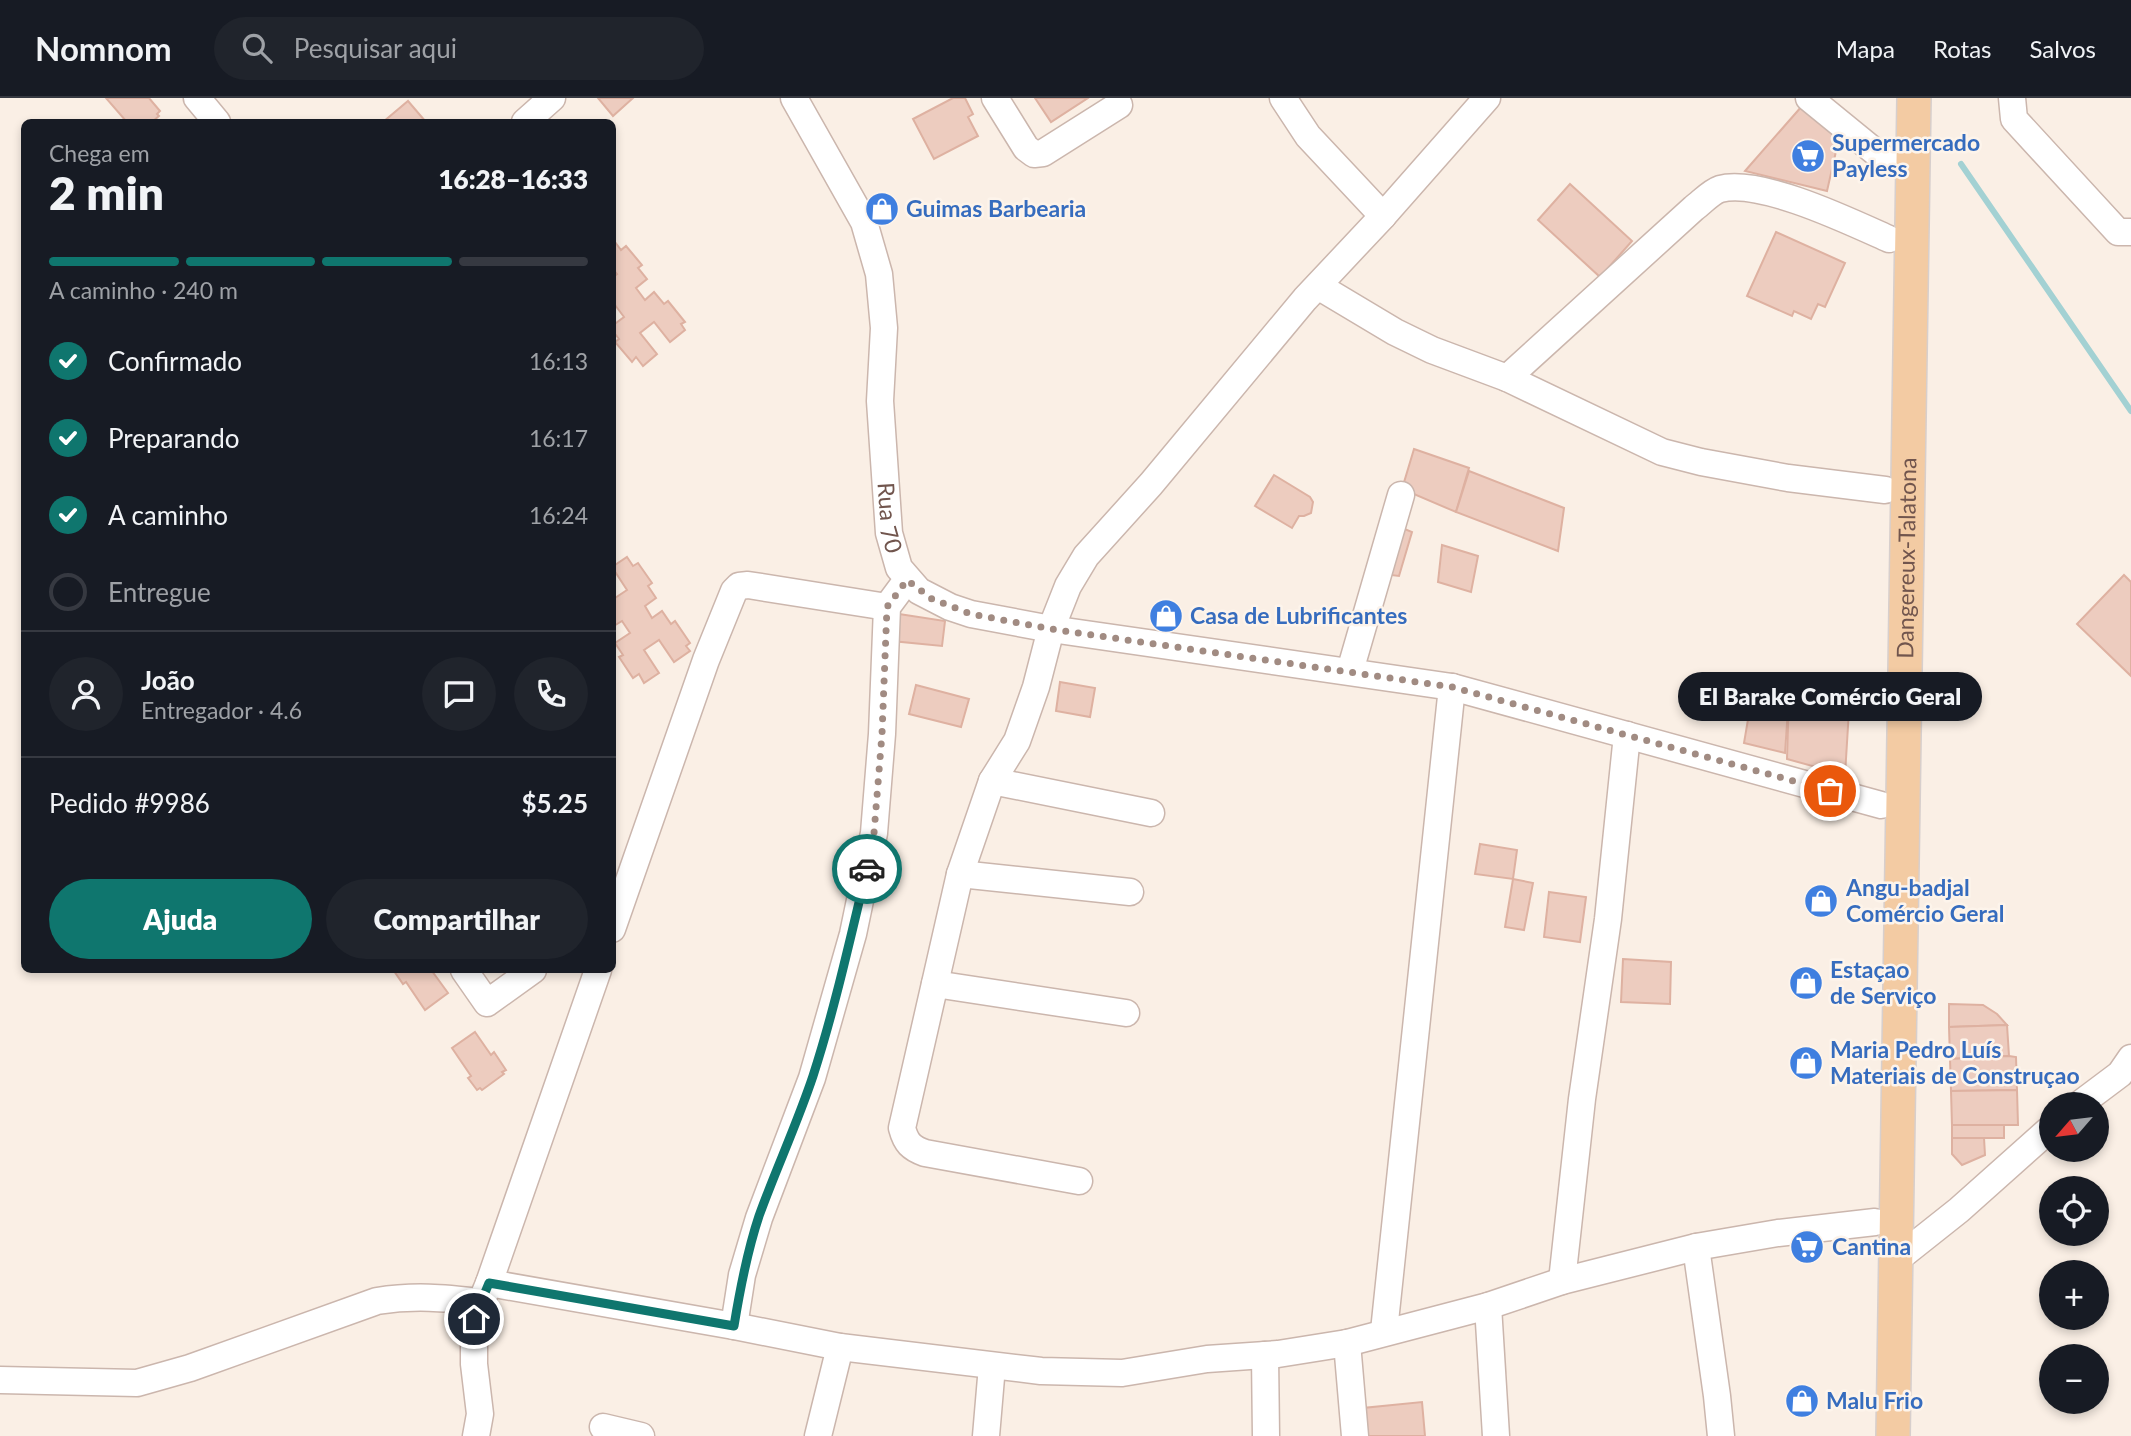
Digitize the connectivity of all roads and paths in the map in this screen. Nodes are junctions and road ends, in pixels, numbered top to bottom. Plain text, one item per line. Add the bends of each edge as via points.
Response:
1 (552, 98) edge
2 (794, 98) edge
3 (995, 98) edge
4 (1283, 98) edge
5 (1487, 98) edge
6 (1809, 98) edge
7 (1891, 98) edge
8 (1914, 98) edge
9 (2012, 98) edge
10 (1119, 105) dead end
11 (528, 119) edge
12 (1890, 164) junction
13 (1382, 216) junction
14 (2131, 232) edge
15 (1889, 239) junction
16 (1318, 286) junction
17 (1507, 378) junction
18 (1885, 491) junction
19 (1401, 495) dead end
20 (907, 580) junction
21 (887, 607) junction
22 (1051, 629) junction
23 (1350, 671) junction
24 (1452, 687) junction
25 (1627, 735) junction
26 (992, 781) junction
27 (1881, 805) junction
28 (1151, 813) dead end
29 (960, 874) junction
30 (1130, 892) dead end
31 (616, 918) edge
32 (466, 973) edge
33 (529, 973) edge
34 (597, 973) edge
35 (935, 984) junction
36 (1126, 1013) dead end
37 (2131, 1058) edge
38 (2096, 1092) edge
39 (2039, 1139) edge
40 (1079, 1181) dead end
41 (1875, 1222) junction
42 (1696, 1247) junction
43 (1896, 1260) junction
44 (1562, 1280) junction
45 (485, 1293) junction
46 (1488, 1306) junction
47 (734, 1326) junction
48 (1384, 1331) junction
49 (1347, 1343) junction
50 (840, 1347) junction
51 (1265, 1355) junction
52 (992, 1366) junction
53 (0, 1380) edge
54 (603, 1427) dead end
55 (476, 1436) edge
56 (641, 1436) edge
57 (818, 1436) edge
58 (986, 1436) edge
59 (1266, 1436) edge
60 (1355, 1436) edge
61 (1496, 1436) edge
62 (1721, 1436) edge
63 (1872, 1436) edge
64 (1893, 1436) edge

1 - 11 street
2 - 20 street, Rua 70 via 864,222 879,274 884,328 880,401 889,533
3 - 10 street via 1034,155
4 - 13 street via 1308,136
5 - 13 street
6 - 12 street
7 - 12 main road, Dangereux-Talatona
8 - 43 main road, Dangereux-Talatona
9 - 14 street via 2014,119 2118,232
12 - 15 main road, Dangereux-Talatona
13 - 16 street
15 - 17 street via 1819,207 1748,188 1719,190
15 - 18 main road, Dangereux-Talatona
16 - 17 street via 1432,350
16 - 22 street via 1086,556
17 - 18 street via 1662,452 1787,478
18 - 27 main road, Dangereux-Talatona
19 - 23 street
20 - 21 street
20 - 22 street, Rua 70 via 950,607
21 - 31 street via 748,585 734,591
21 - 47 street via 882,734 869,858 832,1011 759,1218 742,1275
22 - 23 street, Rua 70
22 - 26 street via 1017,741
23 - 24 street, Rua 70
24 - 25 street, Rua 70
24 - 48 street
25 - 27 street, Rua 70
25 - 44 street
26 - 28 street
26 - 29 street
27 - 41 main road, Dangereux-Talatona
29 - 30 street
29 - 35 street
32 - 33 street via 487,1003
34 - 45 street
35 - 36 street
35 - 40 street via 902,1128 905,1141 925,1153
37 - 38 street via 2120,1074
39 - 43 street
41 - 42 street
41 - 63 main road, Dangereux-Talatona
42 - 44 street
42 - 62 street
43 - 64 main road, Dangereux-Talatona
44 - 46 street
45 - 47 street
45 - 53 street via 377,1301 230,1355 138,1382
45 - 55 street via 474,1319 480,1414
46 - 48 street
46 - 61 street
47 - 50 street
48 - 49 street
49 - 51 street
49 - 60 street
50 - 52 street
50 - 57 street
51 - 52 street via 1122,1373
51 - 59 street
52 - 58 street
54 - 56 street

